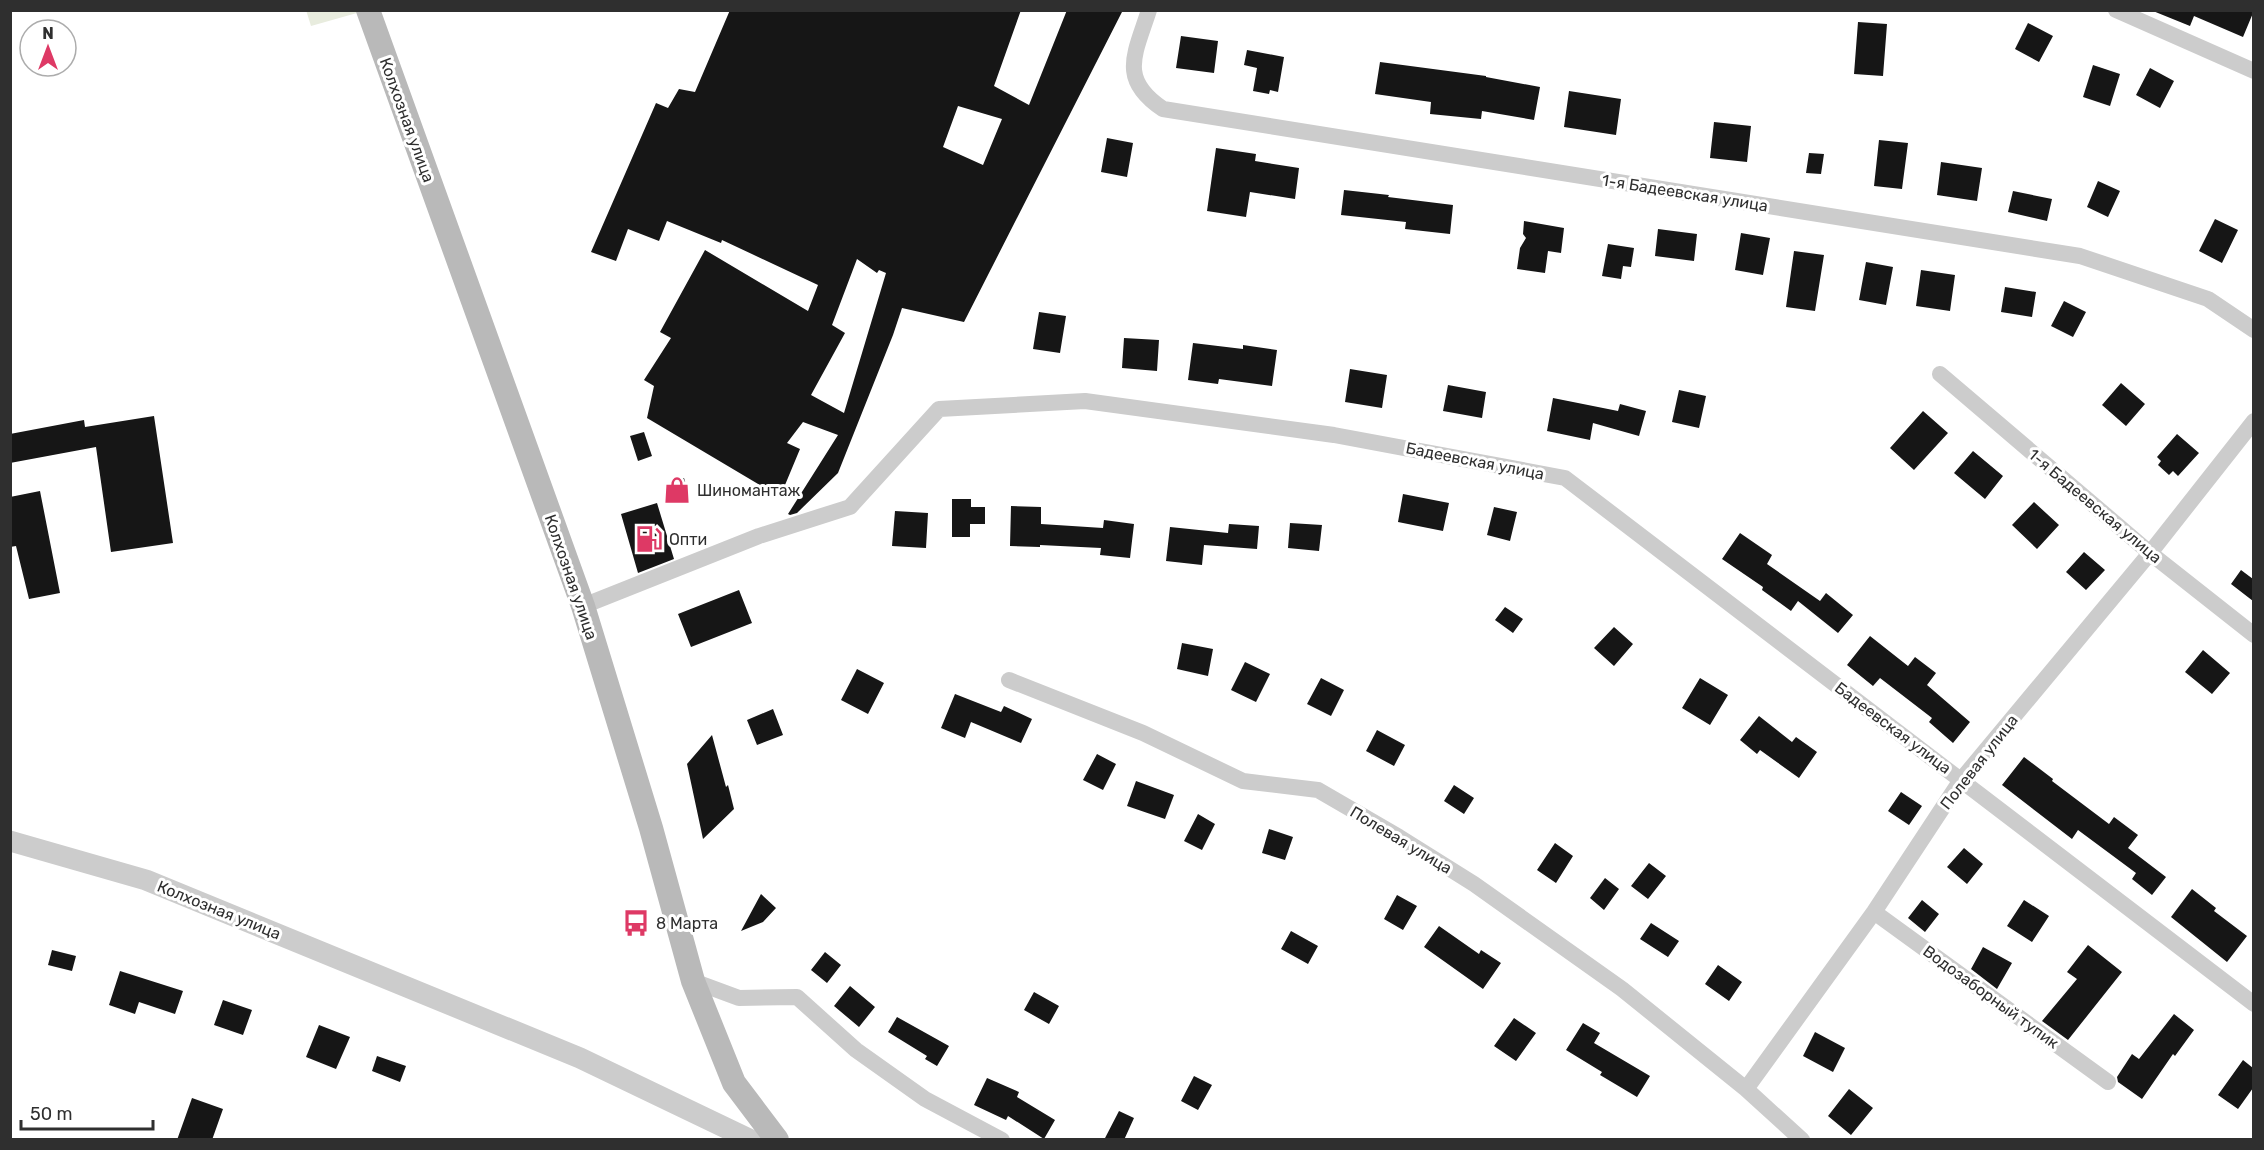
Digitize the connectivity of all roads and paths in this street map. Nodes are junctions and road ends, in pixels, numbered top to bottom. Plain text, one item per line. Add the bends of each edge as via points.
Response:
1 (368, 10) edge
2 (1149, 10) edge
3 (2116, 10) edge
4 (2253, 70) edge
5 (2253, 330) edge
6 (1940, 374) dead end
7 (2253, 422) edge
8 (2151, 553) junction
9 (583, 606) junction
10 (2253, 635) edge
11 (1009, 680) dead end
12 (1961, 780) junction
13 (10, 841) edge
14 (1874, 912) junction
15 (693, 981) junction
16 (2253, 1004) edge
17 (2108, 1082) dead end
18 (1746, 1089) junction
19 (1795, 1137) edge
20 (751, 1140) edge
21 (777, 1140) edge
22 (1002, 1140) edge

1 - 9 main road, Колхозная улица
2 - 5 street, 1-я Бадеевская улица via 1133,60 1134,75 1146,98 1164,109 2080,256 2208,299
3 - 4 street
6 - 8 street, 1-я Бадеевская улица
7 - 8 street, Полевая улица
8 - 10 street, 1-я Бадеевская улица
8 - 12 street, Полевая улица
9 - 12 street, Бадеевская улица via 759,536 850,507 939,409 1085,401 1334,435 1565,478
9 - 15 main road, Колхозная улица
11 - 18 street, Полевая улица via 1143,733 1243,782 1318,790 1474,884 1622,989
12 - 14 street, Полевая улица
12 - 16 street, Бадеевская улица
13 - 20 street, Колхозная улица via 157,885 580,1058
14 - 17 street, Водозаборный тупик
14 - 18 street, Полевая улица
15 - 21 main road, Колхозная улица via 734,1083
15 - 22 street via 739,998 797,997 856,1050 925,1099
18 - 19 street, Полевая улица

